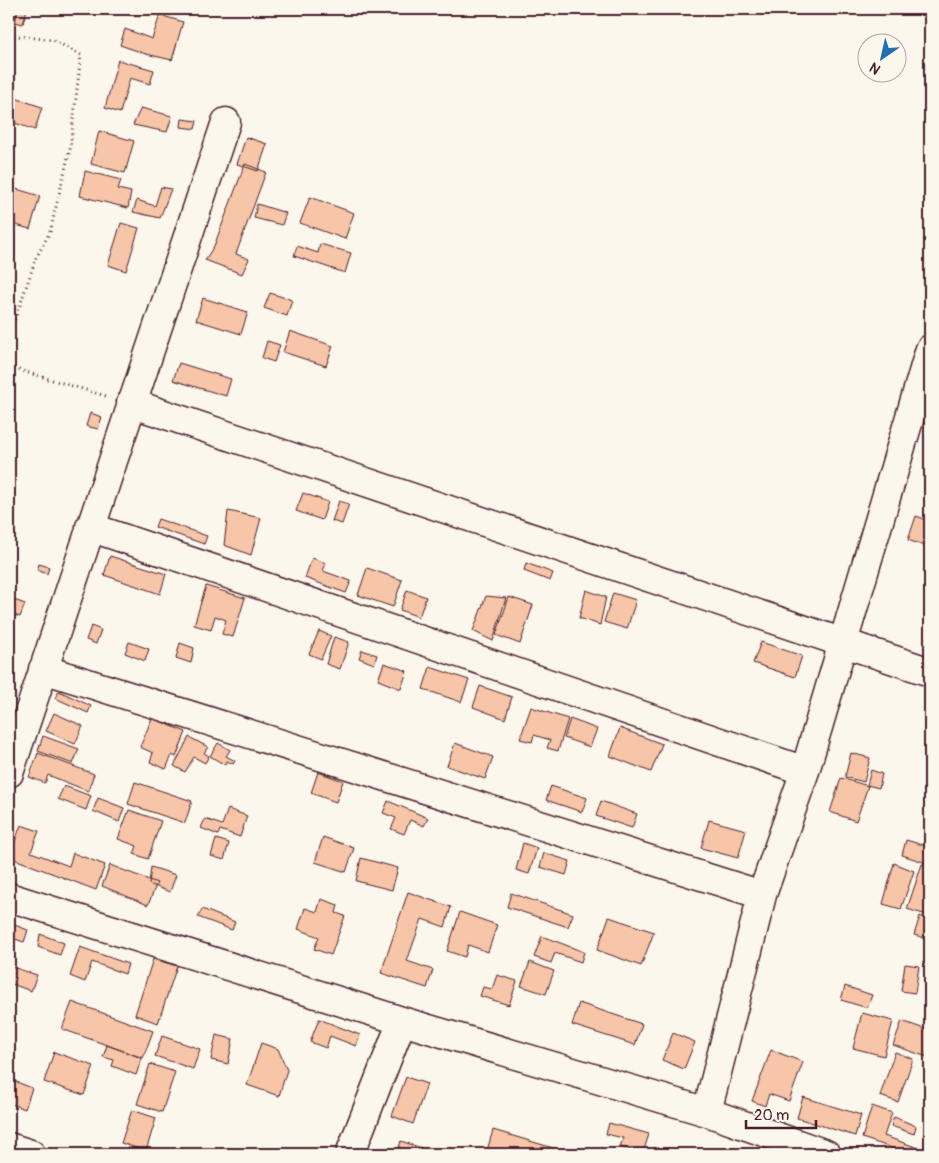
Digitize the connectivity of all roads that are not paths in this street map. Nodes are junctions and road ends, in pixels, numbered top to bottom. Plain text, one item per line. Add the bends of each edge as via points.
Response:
1 (226, 122) dead end
2 (930, 349) edge
3 (131, 403) junction
4 (90, 527) junction
5 (844, 642) junction
6 (44, 669) junction
7 (930, 672) edge
8 (805, 771) junction
9 (9, 773) edge
10 (762, 895) junction
11 (9, 897) edge
12 (402, 1022) junction
13 (707, 1112) junction
14 (9, 1147) edge
15 (30, 1154) edge
16 (350, 1154) edge
17 (826, 1154) edge

1 - 3 street
2 - 5 street
3 - 4 street
3 - 5 street
4 - 6 street
4 - 8 street
5 - 7 street
5 - 8 street
6 - 9 street
6 - 10 street
8 - 10 street
10 - 13 street
11 - 12 street
12 - 13 street
12 - 16 street
13 - 17 street
14 - 15 street

